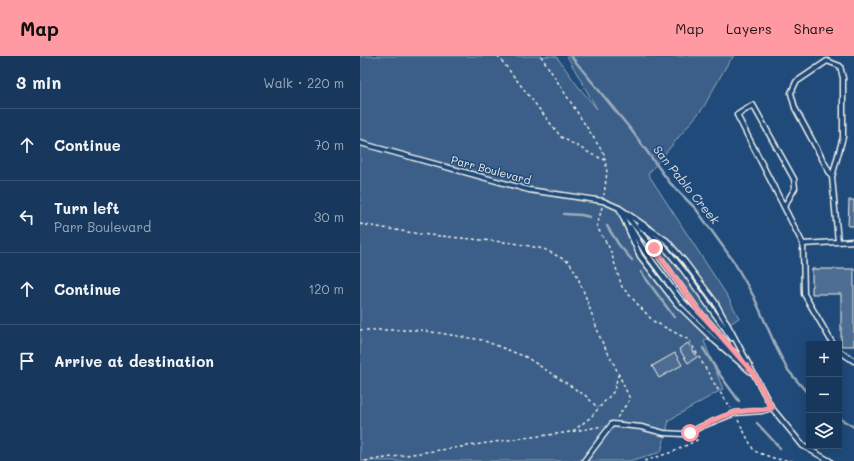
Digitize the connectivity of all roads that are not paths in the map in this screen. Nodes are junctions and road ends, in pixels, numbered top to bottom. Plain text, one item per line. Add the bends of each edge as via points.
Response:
1 (360, 143) edge
2 (832, 177) junction
3 (784, 207) junction
4 (619, 208) junction
5 (854, 241) edge
6 (838, 242) junction
7 (803, 244) junction
8 (831, 341) edge
9 (842, 353) edge
10 (854, 361) edge
11 (753, 373) junction
12 (772, 408) junction
13 (584, 461) edge
14 (830, 461) edge

1 - 4 lane, Parr Boulevard via 529,190 603,201
2 - 2 lane via 843,137 844,78 840,66 828,61 796,82 791,93 795,108
2 - 6 lane
3 - 3 lane via 737,115 753,105 794,179 795,188
3 - 7 lane
4 - 11 lane via 654,248 698,310
4 - 11 lane, Parr Boulevard via 640,256 677,304
4 - 11 lane, Parr Boulevard via 667,241 685,262 715,302
5 - 6 lane
6 - 7 lane
7 - 8 lane via 804,294
9 - 10 lane
11 - 12 lane, Parr Boulevard
12 - 13 lane via 735,413 690,433 682,434 612,424
12 - 14 lane, Parr Boulevard via 803,446

